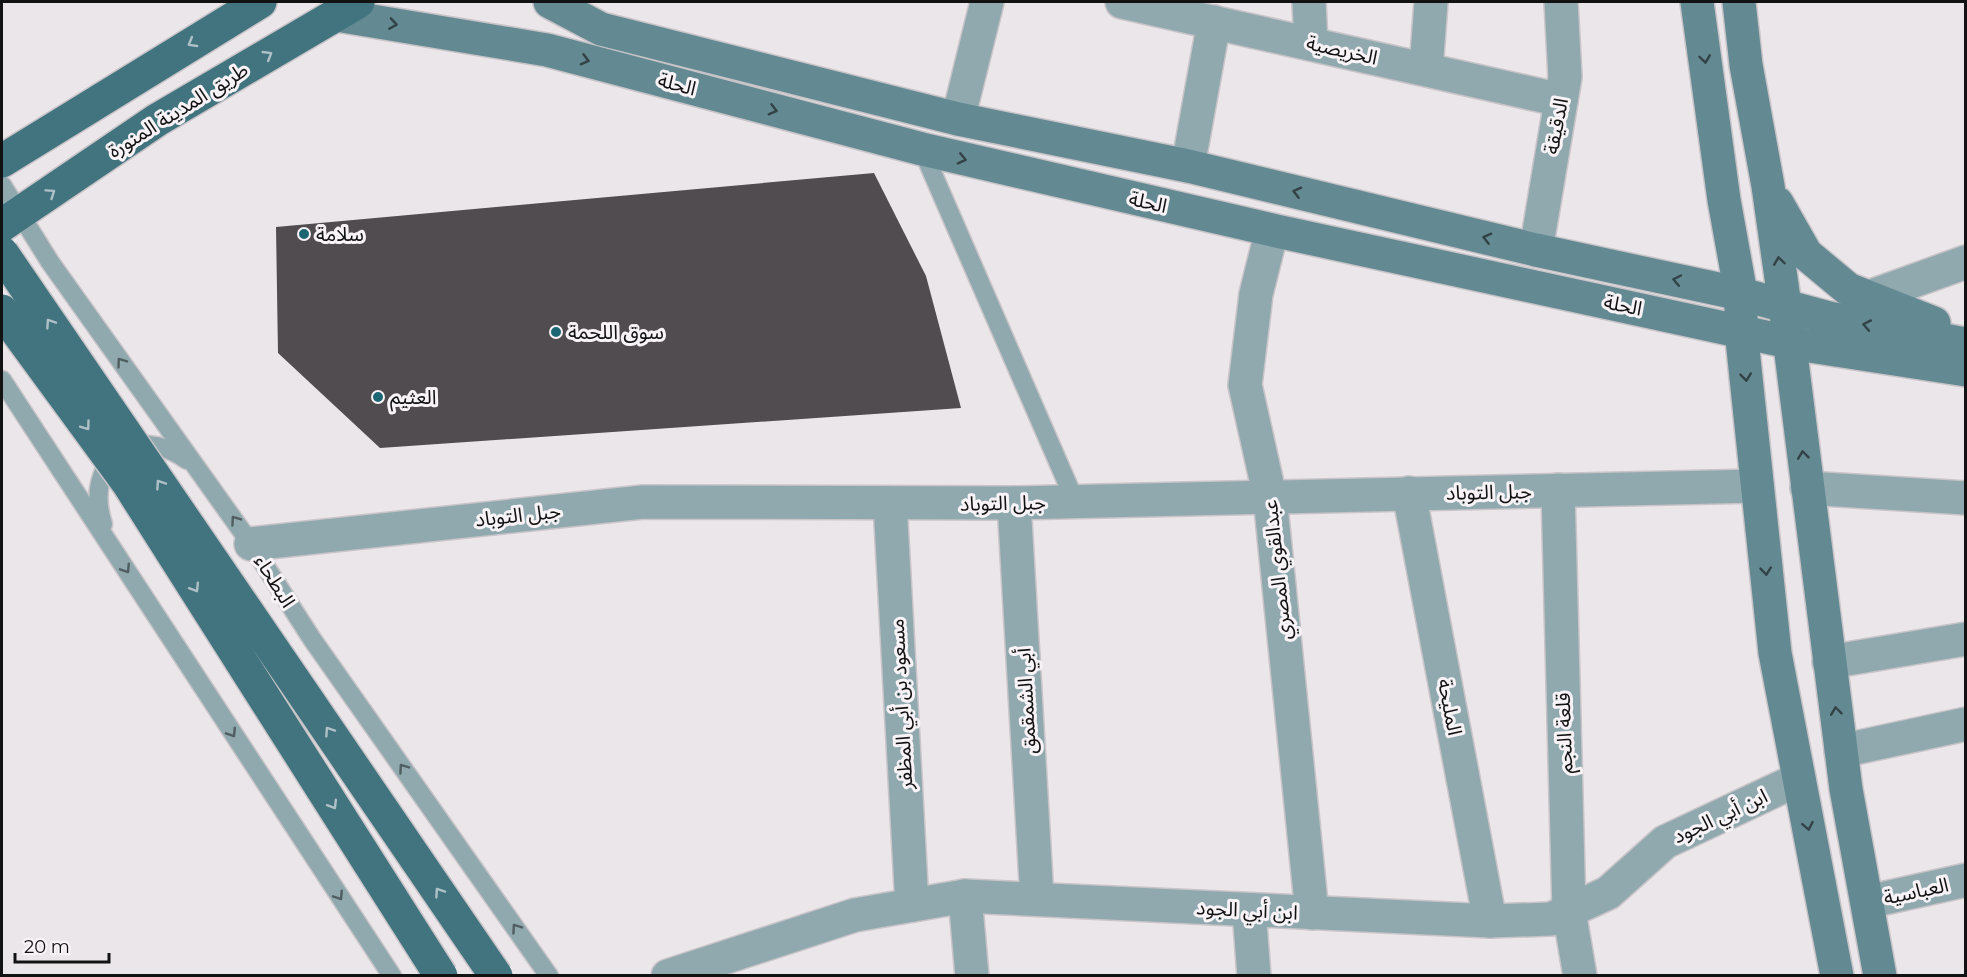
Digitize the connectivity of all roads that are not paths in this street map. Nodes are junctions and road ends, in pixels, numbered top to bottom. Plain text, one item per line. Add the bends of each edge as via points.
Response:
1 (260, 2) edge
2 (550, 2) edge
3 (987, 2) edge
4 (1122, 2) edge
5 (1309, 2) edge
6 (1431, 2) edge
7 (1561, 2) edge
8 (1697, 2) edge
9 (1739, 2) edge
10 (347, 8) edge
11 (1214, 22) junction
12 (1311, 44) junction
13 (1426, 69) junction
14 (1562, 100) junction
15 (958, 118) junction
16 (922, 150) junction
17 (2, 161) edge
18 (1188, 166) junction
19 (2, 185) edge
20 (1768, 186) junction
21 (11, 219) edge
22 (1272, 230) junction
23 (1536, 250) junction
24 (2, 253) edge
25 (1965, 262) edge
26 (1741, 294) junction
27 (1869, 297) junction
28 (1785, 306) junction
29 (2, 311) edge
30 (1741, 330) junction
31 (1965, 338) edge
32 (1788, 340) junction
33 (1965, 344) edge
34 (1965, 370) edge
35 (2, 380) edge
36 (207, 481) junction
37 (1757, 486) junction
38 (1807, 488) junction
39 (1558, 490) junction
40 (1409, 493) junction
41 (1270, 496) junction
42 (1965, 498) edge
43 (1075, 501) junction
44 (890, 503) junction
45 (1014, 503) junction
46 (251, 544) junction
47 (110, 545) junction
48 (1965, 639) edge
49 (1829, 662) junction
50 (1965, 724) edge
51 (1841, 751) junction
52 (1799, 779) junction
53 (1965, 880) edge
54 (965, 896) junction
55 (1037, 899) junction
56 (1867, 902) junction
57 (912, 905) junction
58 (1250, 910) junction
59 (1569, 911) junction
60 (1312, 913) junction
61 (1490, 921) junction
62 (392, 975) edge
63 (441, 975) edge
64 (496, 975) edge
65 (549, 975) edge
66 (668, 975) edge
67 (972, 975) edge
68 (1254, 975) edge
69 (1580, 975) edge
70 (1837, 975) edge
71 (1880, 975) edge

1 -> 17 main road
2 - 15 main road, الحلة via 601,29
3 - 15 street
4 - 11 street, الخريصية
5 - 12 street
6 - 13 street
7 - 14 street, الدقيقة via 1565,77
8 -> 26 main road
9 - 20 main road
10 -> 16 main road, الحلة via 548,50
21 -> 10 main road, طريق المدينة المنورة via 157,120
11 - 12 street, الخريصية
11 - 18 street
12 - 13 street, الخريصية
13 - 14 street, الخريصية
14 - 23 street, الدقيقة
15 - 18 main road, الحلة
16 -> 22 main road, الحلة
16 - 43 lane
23 -> 18 main road, الحلة
19 - 21 lane, البطحاء
20 - 27 main road via 1806,254 1848,290
28 -> 20 main road
36 -> 21 lane, البطحاء via 51,262
22 - 30 main road, الحلة
22 - 41 street, عبدالقوي المصري via 1256,294 1245,385
26 -> 23 main road, الحلة
64 -> 24 main road, البطحاء, bridge
25 - 27 street
26 - 28 main road, الحلة
26 - 30 main road
27 - 31 main road
28 - 32 main road
33 -> 28 main road, الحلة
29 -> 63 main road, bridge via 128,483
30 - 32 main road, الحلة
30 -> 37 main road
32 - 34 main road, الحلة
38 -> 32 main road
35 - 47 lane
46 -> 36 lane, البطحاء
36 - 47 lane via 171,449 150,444 129,448 111,460 99,478 96,499
37 - 39 street, جبل التوباد
37 -> 52 main road via 1775,653
38 - 42 street
38 - 49 main road
39 - 40 street, جبل التوباد
39 - 59 street, قلعة النجم
40 - 41 street, جبل التوباد
40 - 61 street, المليحة
41 - 43 street, جبل التوباد
41 - 60 street, عبدالقوي المصري
43 - 45 street, جبل التوباد
44 - 45 street, جبل التوباد
44 - 46 street, جبل التوباد via 643,502
44 - 57 street, مسعود بن أبي المظفر
45 - 55 street, أبي الشمقمق
65 -> 46 lane, البطحاء via 312,639
47 -> 62 lane
48 - 49 street
51 -> 49 main road
50 - 51 street
51 - 56 main road
52 - 59 street, ابن أبي الجود via 1665,842 1608,893
52 -> 70 main road
53 - 56 street, العباسية
54 - 55 street, ابن أبي الجود
54 - 57 street, ابن أبي الجود
54 - 67 street
55 - 58 street, ابن أبي الجود
56 - 71 main road
57 - 66 street, ابن أبي الجود via 855,915
58 - 60 street, ابن أبي الجود
58 - 68 street
59 - 61 street, ابن أبي الجود via 1551,919
59 - 69 street, قلعة النجم
60 - 61 street, ابن أبي الجود

